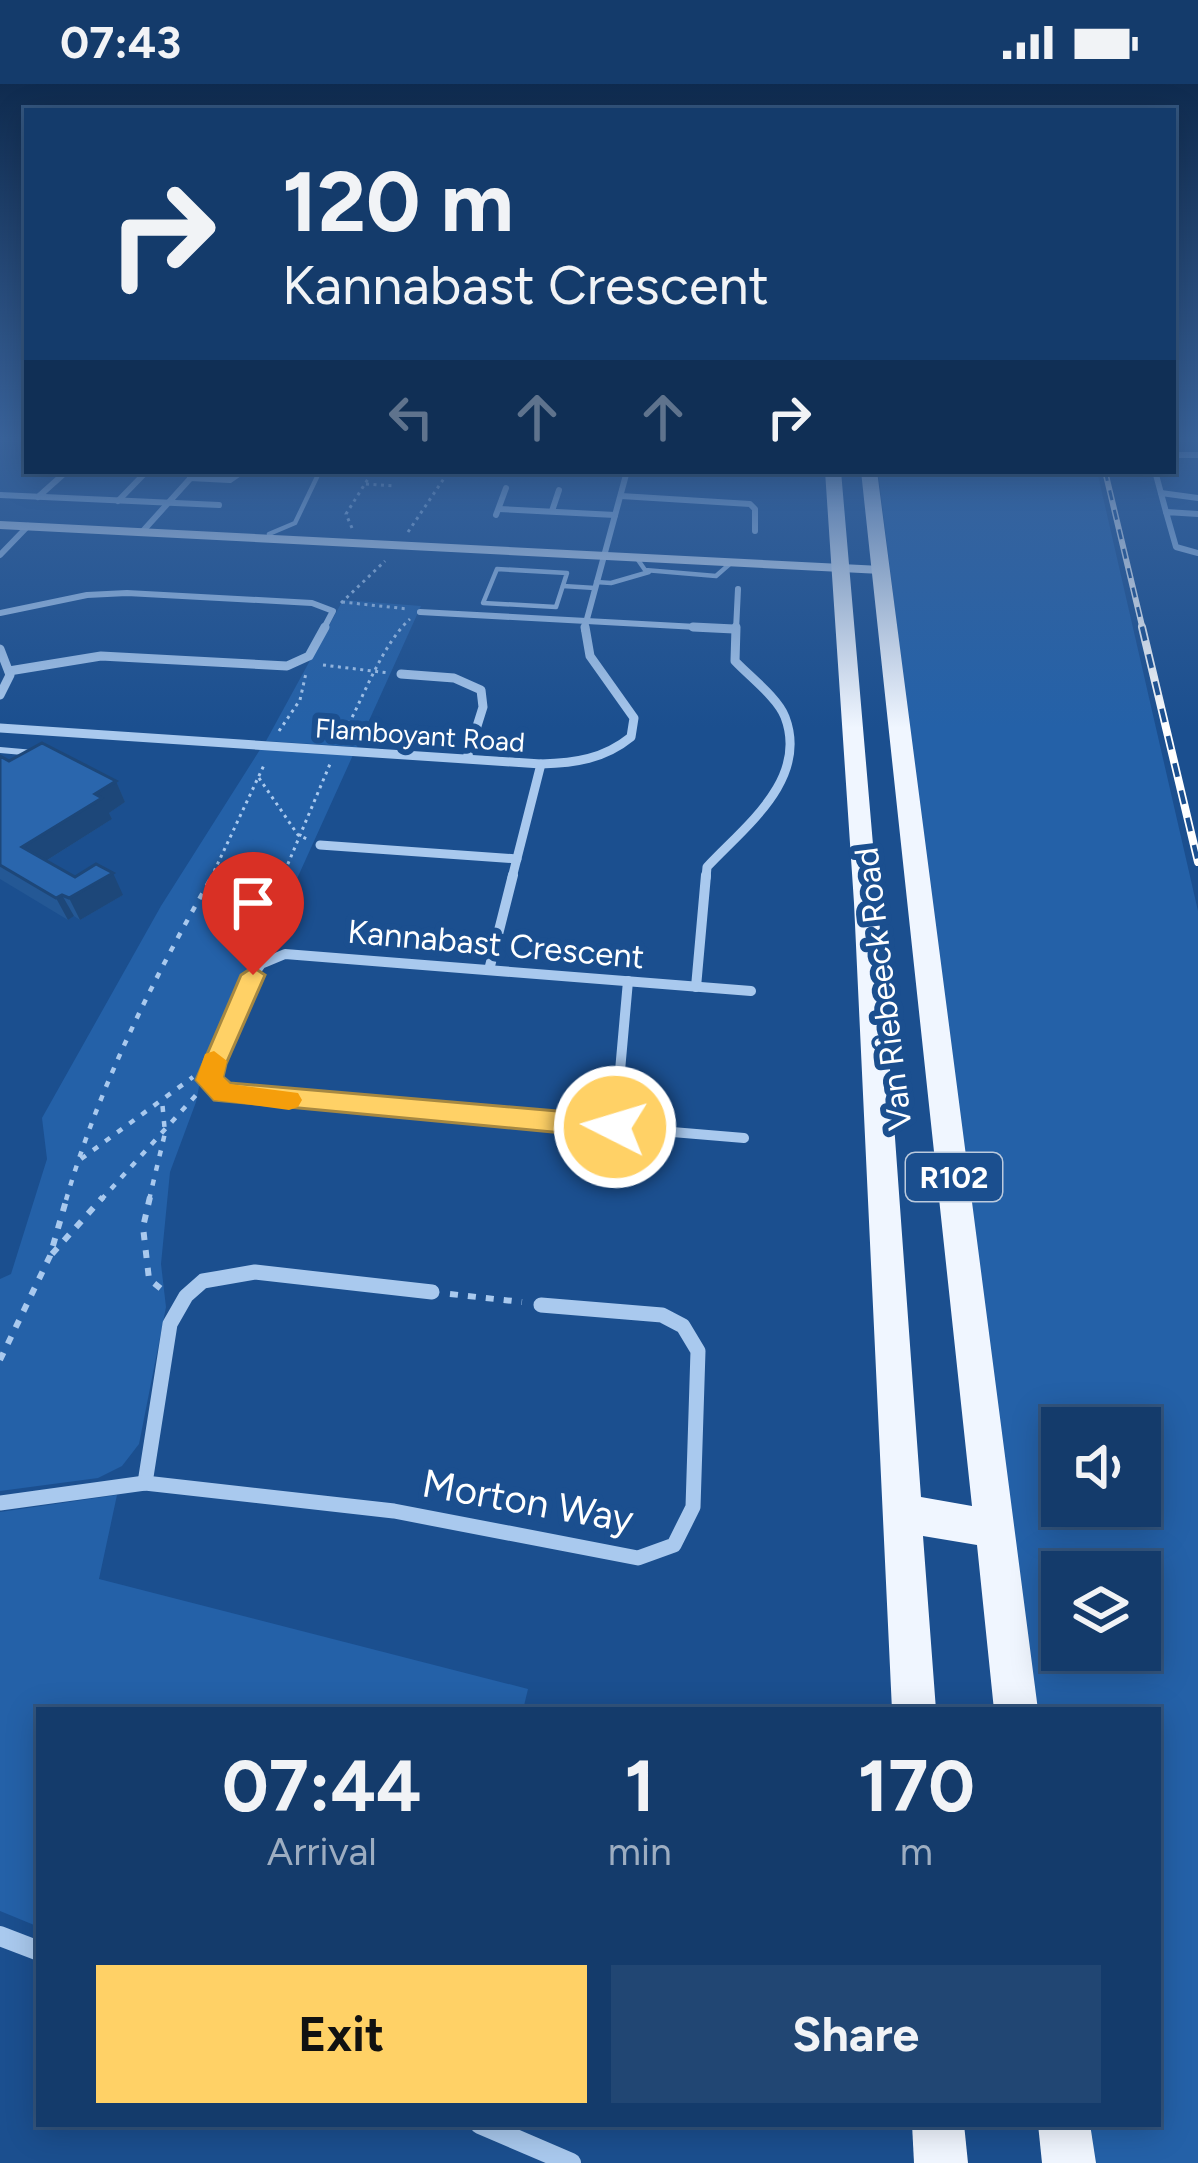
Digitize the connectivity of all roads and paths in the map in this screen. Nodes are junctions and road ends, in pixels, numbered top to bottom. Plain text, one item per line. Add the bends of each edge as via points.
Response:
1 (181, 534) edge
2 (406, 534) edge
3 (610, 534) edge
4 (839, 534) edge
5 (876, 534) edge
6 (1172, 534) edge
7 (401, 542) dead end
8 (395, 549) dead end
9 (512, 551) junction
10 (1198, 553) edge
11 (604, 556) junction
12 (636, 557) junction
13 (732, 562) junction
14 (842, 568) junction
15 (504, 569) junction
16 (880, 570) junction
17 (649, 572) junction
18 (596, 585) junction
19 (563, 586) junction
20 (738, 589) dead end
21 (343, 602) junction
22 (333, 611) junction
23 (420, 612) junction
24 (0, 613) edge
25 (586, 619) junction
26 (734, 628) junction
27 (0, 649) edge
28 (299, 663) junction
29 (9, 671) junction
30 (379, 672) junction
31 (401, 674) joint
32 (0, 695) edge
33 (0, 728) edge
34 (271, 746) junction
35 (0, 750) edge
36 (337, 750) junction
37 (34, 753) edge
38 (466, 758) junction
39 (541, 764) junction
40 (259, 778) junction
41 (298, 835) junction
42 (320, 845) joint
43 (517, 859) junction
44 (864, 878) junction
45 (919, 884) junction
46 (271, 958) junction
47 (490, 970) junction
48 (628, 981) junction
49 (696, 987) junction
50 (751, 992) dead end
51 (213, 1064) junction
52 (209, 1080) junction
53 (162, 1100) junction
54 (615, 1127) junction
55 (165, 1133) junction
56 (744, 1138) dead end
57 (77, 1162) junction
58 (50, 1256) junction
59 (432, 1292) joint
60 (179, 1303) junction
61 (541, 1305) joint
62 (0, 1360) edge
63 (145, 1483) junction
64 (0, 1503) edge
65 (902, 1513) junction
66 (995, 1529) junction
67 (914, 1707) edge
68 (1016, 1707) edge
69 (0, 1936) edge
70 (36, 1950) edge
71 (487, 2127) edge
72 (938, 2127) edge
73 (1064, 2127) edge
74 (571, 2163) edge
75 (941, 2163) edge
76 (1069, 2163) edge

1 - 9 street
2 - 7 path
3 - 11 street
4 - 14 main road, Van Riebeeck Road / R102
5 - 16 main road, Van Riebeeck Road / R102
6 - 10 street via 1176,547
8 - 21 path
9 - 11 street
9 - 15 lane
11 - 12 street
11 - 18 street
12 - 13 street
12 - 17 lane
13 - 14 street
13 - 17 lane via 716,576
14 - 16 street
14 - 44 main road, Van Riebeeck Road / R102
15 - 19 lane via 567,573
15 - 19 lane via 483,603 556,608
16 - 45 main road, Van Riebeeck Road / R102
17 - 18 lane
18 - 19 lane
18 - 25 street
20 - 26 street
21 - 22 path
21 - 23 path
22 - 24 street via 312,603 127,592
22 - 28 street
23 - 25 street
23 - 30 path via 390,637
25 - 26 street
25 - 39 street, Flamboyant Road via 590,656 628,706 635,729 609,754
26 - 49 street via 736,665 785,716 787,772 774,800 707,867
27 - 29 street
28 - 29 street via 90,657
28 - 30 path
28 - 34 path via 308,676 300,700
29 - 32 street
30 - 31 path
30 - 36 path
31 - 38 street via 466,680 481,690
33 - 34 street, Flamboyant Road
34 - 36 street, Flamboyant Road
34 - 40 path
35 - 37 lane
36 - 38 street, Flamboyant Road
36 - 41 path
38 - 39 street, Flamboyant Road
39 - 43 street
40 - 41 path
40 - 57 path via 158,970
41 - 42 path
41 - 46 path via 261,937
42 - 43 street
43 - 47 street
44 - 45 main road
44 - 65 main road, Van Riebeeck Road / R102
45 - 66 main road, Van Riebeeck Road / R102
46 - 47 street, Kannabast Crescent
46 - 51 street via 253,975
47 - 48 street, Kannabast Crescent
48 - 49 street, Kannabast Crescent
48 - 54 street
49 - 50 street, Kannabast Crescent
51 - 52 street
51 - 53 path
52 - 54 street via 241,1096
52 - 55 path
53 - 55 path
53 - 57 path
54 - 56 street
55 - 58 path
55 - 60 path via 142,1227 149,1279
57 - 58 path
58 - 62 path
59 - 60 street via 234,1271 195,1286
59 - 61 path
60 - 63 street
61 - 63 street, Morton Way via 662,1315 683,1327 698,1351 693,1507 674,1545 638,1558 394,1511
63 - 64 street, Morton Way
65 - 66 main road
65 - 67 main road, Van Riebeeck Road / R102
66 - 68 main road, Van Riebeeck Road / R102
69 - 70 street
71 - 74 street
72 - 75 main road
73 - 76 main road

